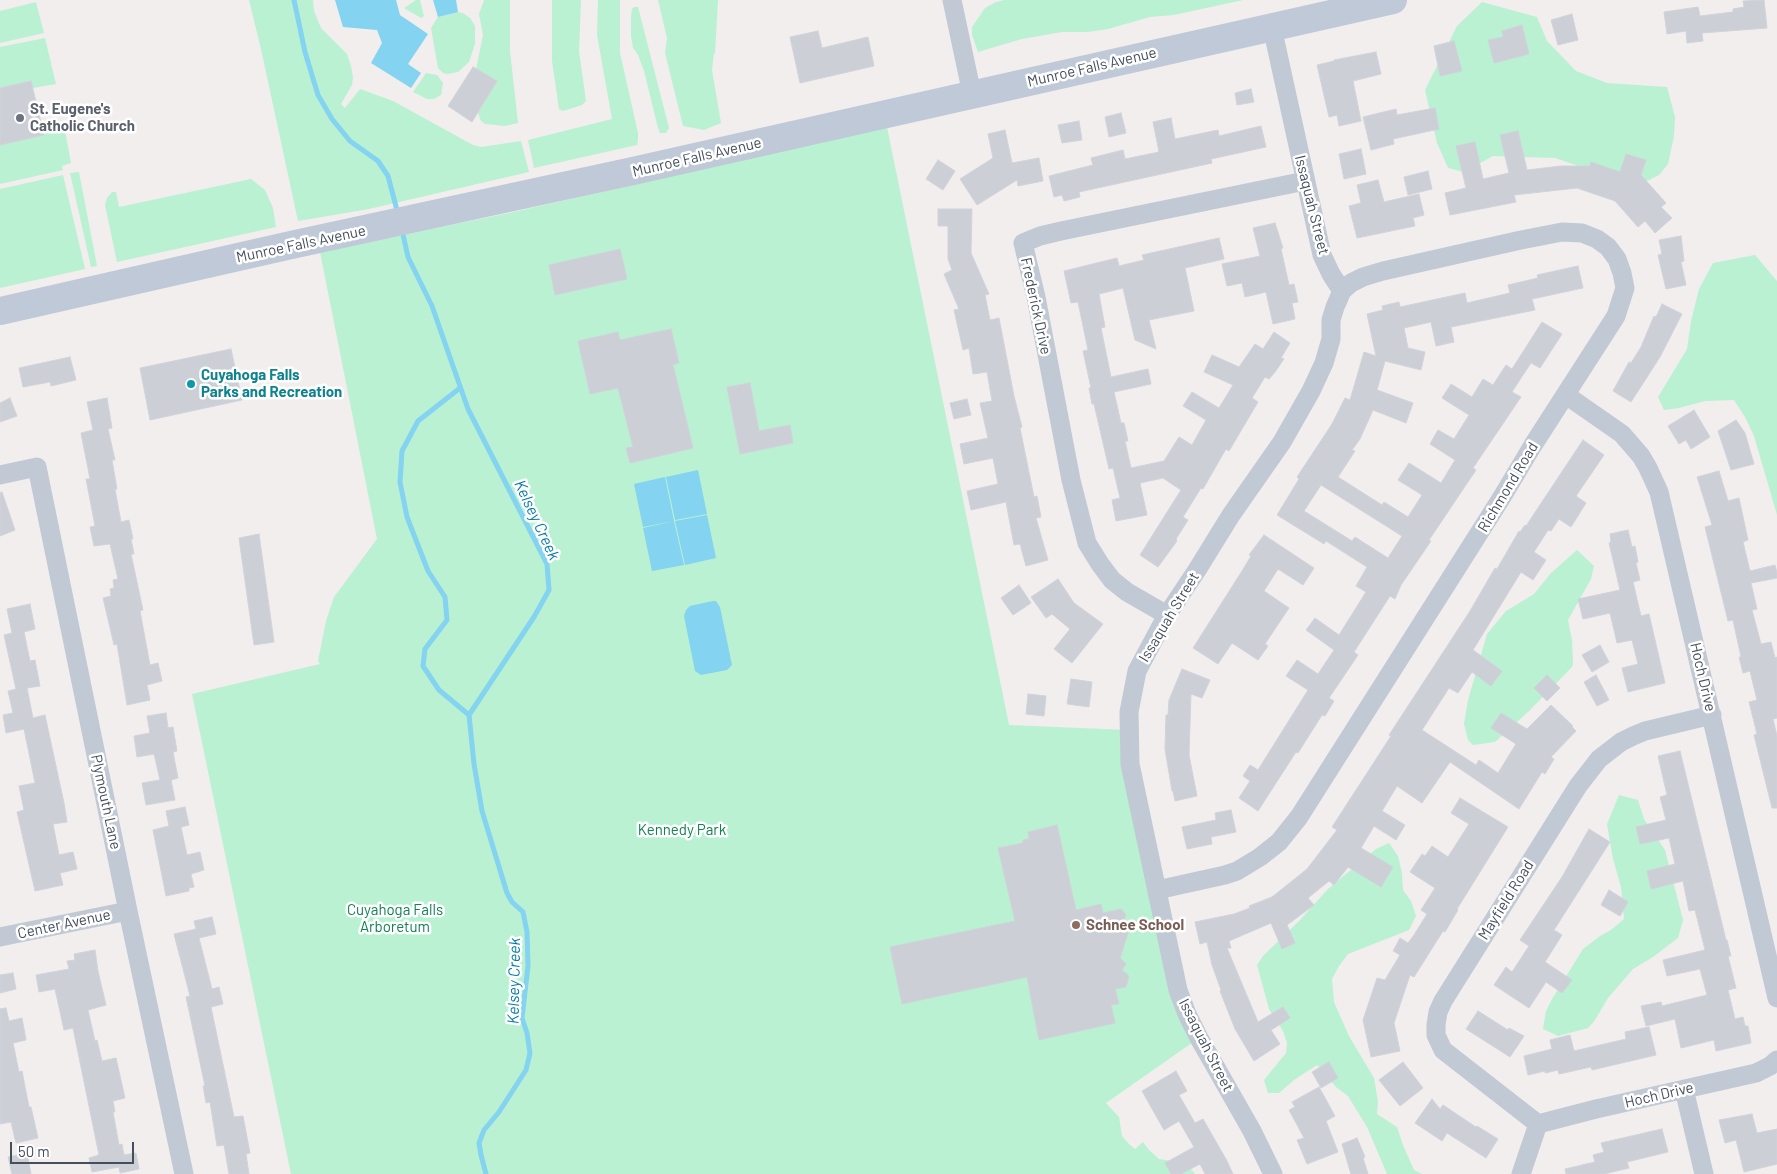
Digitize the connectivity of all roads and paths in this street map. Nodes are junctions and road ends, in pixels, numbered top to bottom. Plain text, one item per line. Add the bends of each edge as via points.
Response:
1 (952, 0) edge
2 (1393, 0) edge
3 (1272, 27) junction
4 (972, 94) junction
5 (1305, 181) junction
6 (1342, 292) junction
7 (0, 311) edge
8 (1566, 394) junction
9 (0, 475) edge
10 (1167, 615) junction
11 (1712, 715) junction
12 (1157, 890) junction
13 (128, 911) junction
14 (0, 938) edge
15 (1777, 998) edge
16 (1777, 1060) edge
17 (1684, 1089) junction
18 (1538, 1124) junction
19 (184, 1174) edge
20 (1272, 1174) edge
21 (1521, 1174) edge
22 (1704, 1174) edge

1 - 4 street
2 - 3 street, Munroe Falls Avenue
3 - 4 street, Munroe Falls Avenue
3 - 5 street, Issaquah Street
4 - 7 street, Munroe Falls Avenue
5 - 6 street, Issaquah Street via 1322,255
5 - 10 street, Frederick Drive via 1061,231 1024,243 1070,480 1087,542 1112,580 1126,592
6 - 8 street, Richmond Road via 1363,277 1383,271 1521,240 1562,232 1582,233 1596,239 1617,259 1625,288 1616,316
6 - 10 street, Issaquah Street via 1331,320 1331,339 1324,363 1311,391 1282,442
8 - 11 street, Hoch Drive via 1622,434 1648,468 1663,504
8 - 12 street, Richmond Road via 1299,817 1279,842 1237,871
9 - 13 street, Plymouth Lane via 37,467
10 - 12 street, Issaquah Street via 1137,671 1129,712 1128,752
11 - 15 street, Hoch Drive
11 - 18 street, Mayfield Road via 1645,731 1621,742 1599,759 1578,786 1438,1012 1436,1035 1443,1050
12 - 20 street, Issaquah Street via 1178,990
13 - 14 street, Center Avenue
13 - 19 street, Plymouth Lane
16 - 17 street, Hoch Drive via 1756,1073
17 - 18 street, Hoch Drive
17 - 22 street
18 - 21 street

